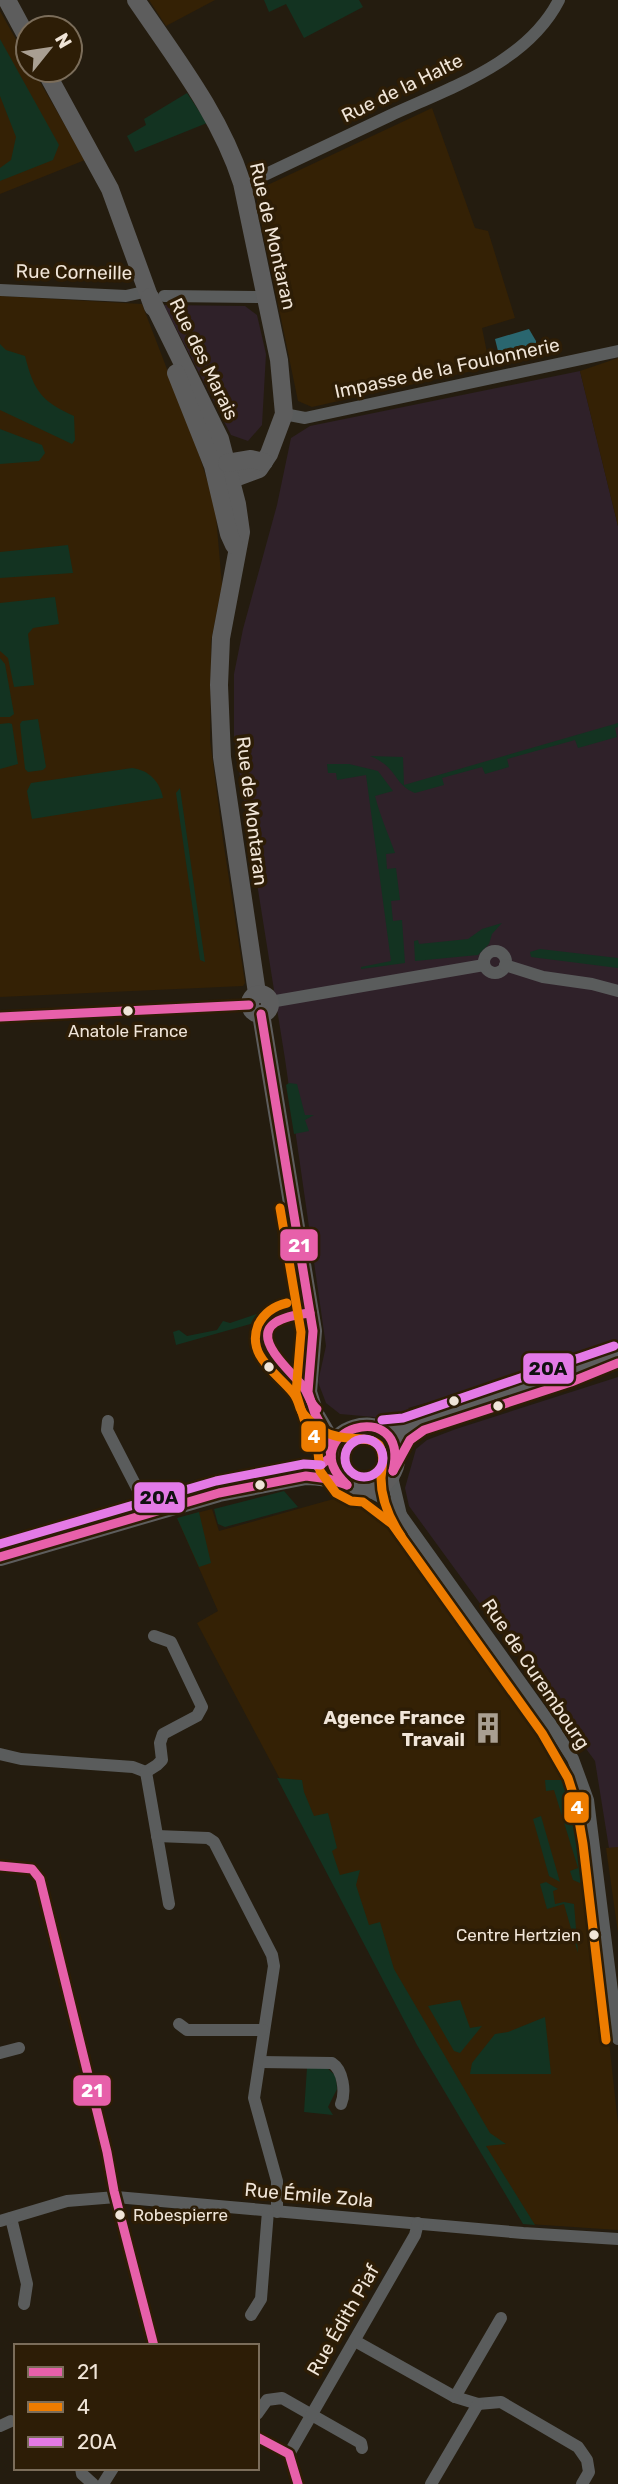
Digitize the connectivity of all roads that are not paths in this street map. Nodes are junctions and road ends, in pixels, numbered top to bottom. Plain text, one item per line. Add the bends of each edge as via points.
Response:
1 (136, 0) edge
2 (559, 0) edge
3 (53, 84) edge
4 (242, 183) junction
5 (0, 290) edge
6 (154, 295) junction
7 (266, 297) junction
8 (618, 351) edge
9 (284, 414) junction
10 (212, 441) junction
11 (230, 471) junction
12 (237, 552) junction
13 (618, 990) edge
14 (259, 1004) junction
15 (0, 1017) edge
16 (618, 1361) edge
17 (312, 1405) junction
18 (108, 1421) dead end
19 (351, 1428) junction
20 (383, 1432) junction
21 (332, 1454) junction
22 (395, 1464) junction
23 (306, 1476) junction
24 (343, 1483) junction
25 (367, 1490) junction
26 (156, 1512) junction
27 (401, 1515) junction
28 (0, 1557) edge
29 (154, 1636) dead end
30 (0, 1754) edge
31 (146, 1772) junction
32 (157, 1836) junction
33 (0, 1866) edge
34 (169, 1905) dead end
35 (179, 2024) dead end
36 (263, 2030) junction
37 (618, 2039) edge
38 (19, 2048) dead end
39 (0, 2053) edge
40 (260, 2062) junction
41 (341, 2104) dead end
42 (116, 2197) junction
43 (272, 2211) junction
44 (5, 2219) edge
45 (418, 2223) junction
46 (618, 2239) edge
47 (24, 2304) dead end
48 (251, 2315) dead end
49 (500, 2318) dead end
50 (355, 2341) junction
51 (153, 2344) edge
52 (455, 2397) junction
53 (478, 2404) junction
54 (259, 2411) edge
55 (311, 2414) junction
56 (259, 2438) edge
57 (362, 2448) dead end
58 (289, 2454) junction
59 (81, 2470) edge
60 (297, 2478) edge
61 (585, 2478) edge
62 (93, 2484) edge
63 (431, 2484) edge

1 - 4 street, Rue de Montaran via 214,117
2 - 4 street, Rue de la Halte via 540,27 504,59
3 - 6 street, Rue des Marais via 107,181
4 - 7 street, Rue de Montaran
5 - 6 street, Rue Corneille
6 - 7 street, Rue Corneille
6 - 10 street, Rue des Marais
7 - 9 street, Rue de Montaran
8 - 9 street, Impasse de la Foulonnerie via 305,418
9 - 11 street, Rue de Montaran via 264,462 255,472
10 - 11 street, Rue de Montaran
10 - 12 street, Rue de Montaran via 229,534
11 - 12 street, Rue de Montaran via 241,533
12 - 14 street, Rue de Montaran via 221,638 219,699 229,815
13 - 14 street via 542,977 505,965 496,952 486,956 484,965
14 - 15 street
14 - 17 street, Rue de Montaran via 313,1331 308,1379
16 - 20 street via 406,1430
16 - 22 street via 588,1377 418,1433
17 - 19 street via 330,1420
17 - 21 street, Rue de Montaran
18 - 26 street via 107,1430 139,1492 150,1499
19 - 20 street via 367,1426
19 - 21 street via 335,1442
20 - 22 street via 393,1444
21 - 23 street
21 - 24 street via 332,1467
22 - 25 street via 383,1484
22 - 27 street, Rue de Curembourg via 393,1481
23 - 24 street
23 - 26 street via 219,1493
24 - 25 street
25 - 27 street, Rue de Curembourg
26 - 28 street
27 - 37 street, Rue de Curembourg via 552,1726 579,1773 588,1800
29 - 31 street via 171,1642 202,1707 197,1716 163,1734 162,1760
30 - 31 street
31 - 32 street
32 - 34 street
32 - 36 street via 208,1838 217,1845 274,1960
33 - 42 street via 32,1869 40,1879
35 - 36 street via 187,2030
36 - 40 street
38 - 39 street
40 - 41 street via 336,2065 344,2096
40 - 43 street via 254,2098 276,2178
42 - 43 street, Rue Émile Zola
42 - 44 street, Rue Émile Zola via 67,2201
42 - 51 street
43 - 45 street, Rue Émile Zola
43 - 48 street via 261,2298
44 - 47 street via 27,2284
45 - 46 street, Rue Émile Zola
45 - 50 street, Rue Édith Piaf
49 - 52 street
50 - 52 street
50 - 55 street, Rue Édith Piaf
52 - 53 street
53 - 61 street via 501,2402 578,2447 587,2460
53 - 63 street
54 - 55 street via 267,2400 282,2398
55 - 57 street via 361,2443
55 - 58 street, Rue Édith Piaf
56 - 58 street
58 - 60 street
59 - 62 street

